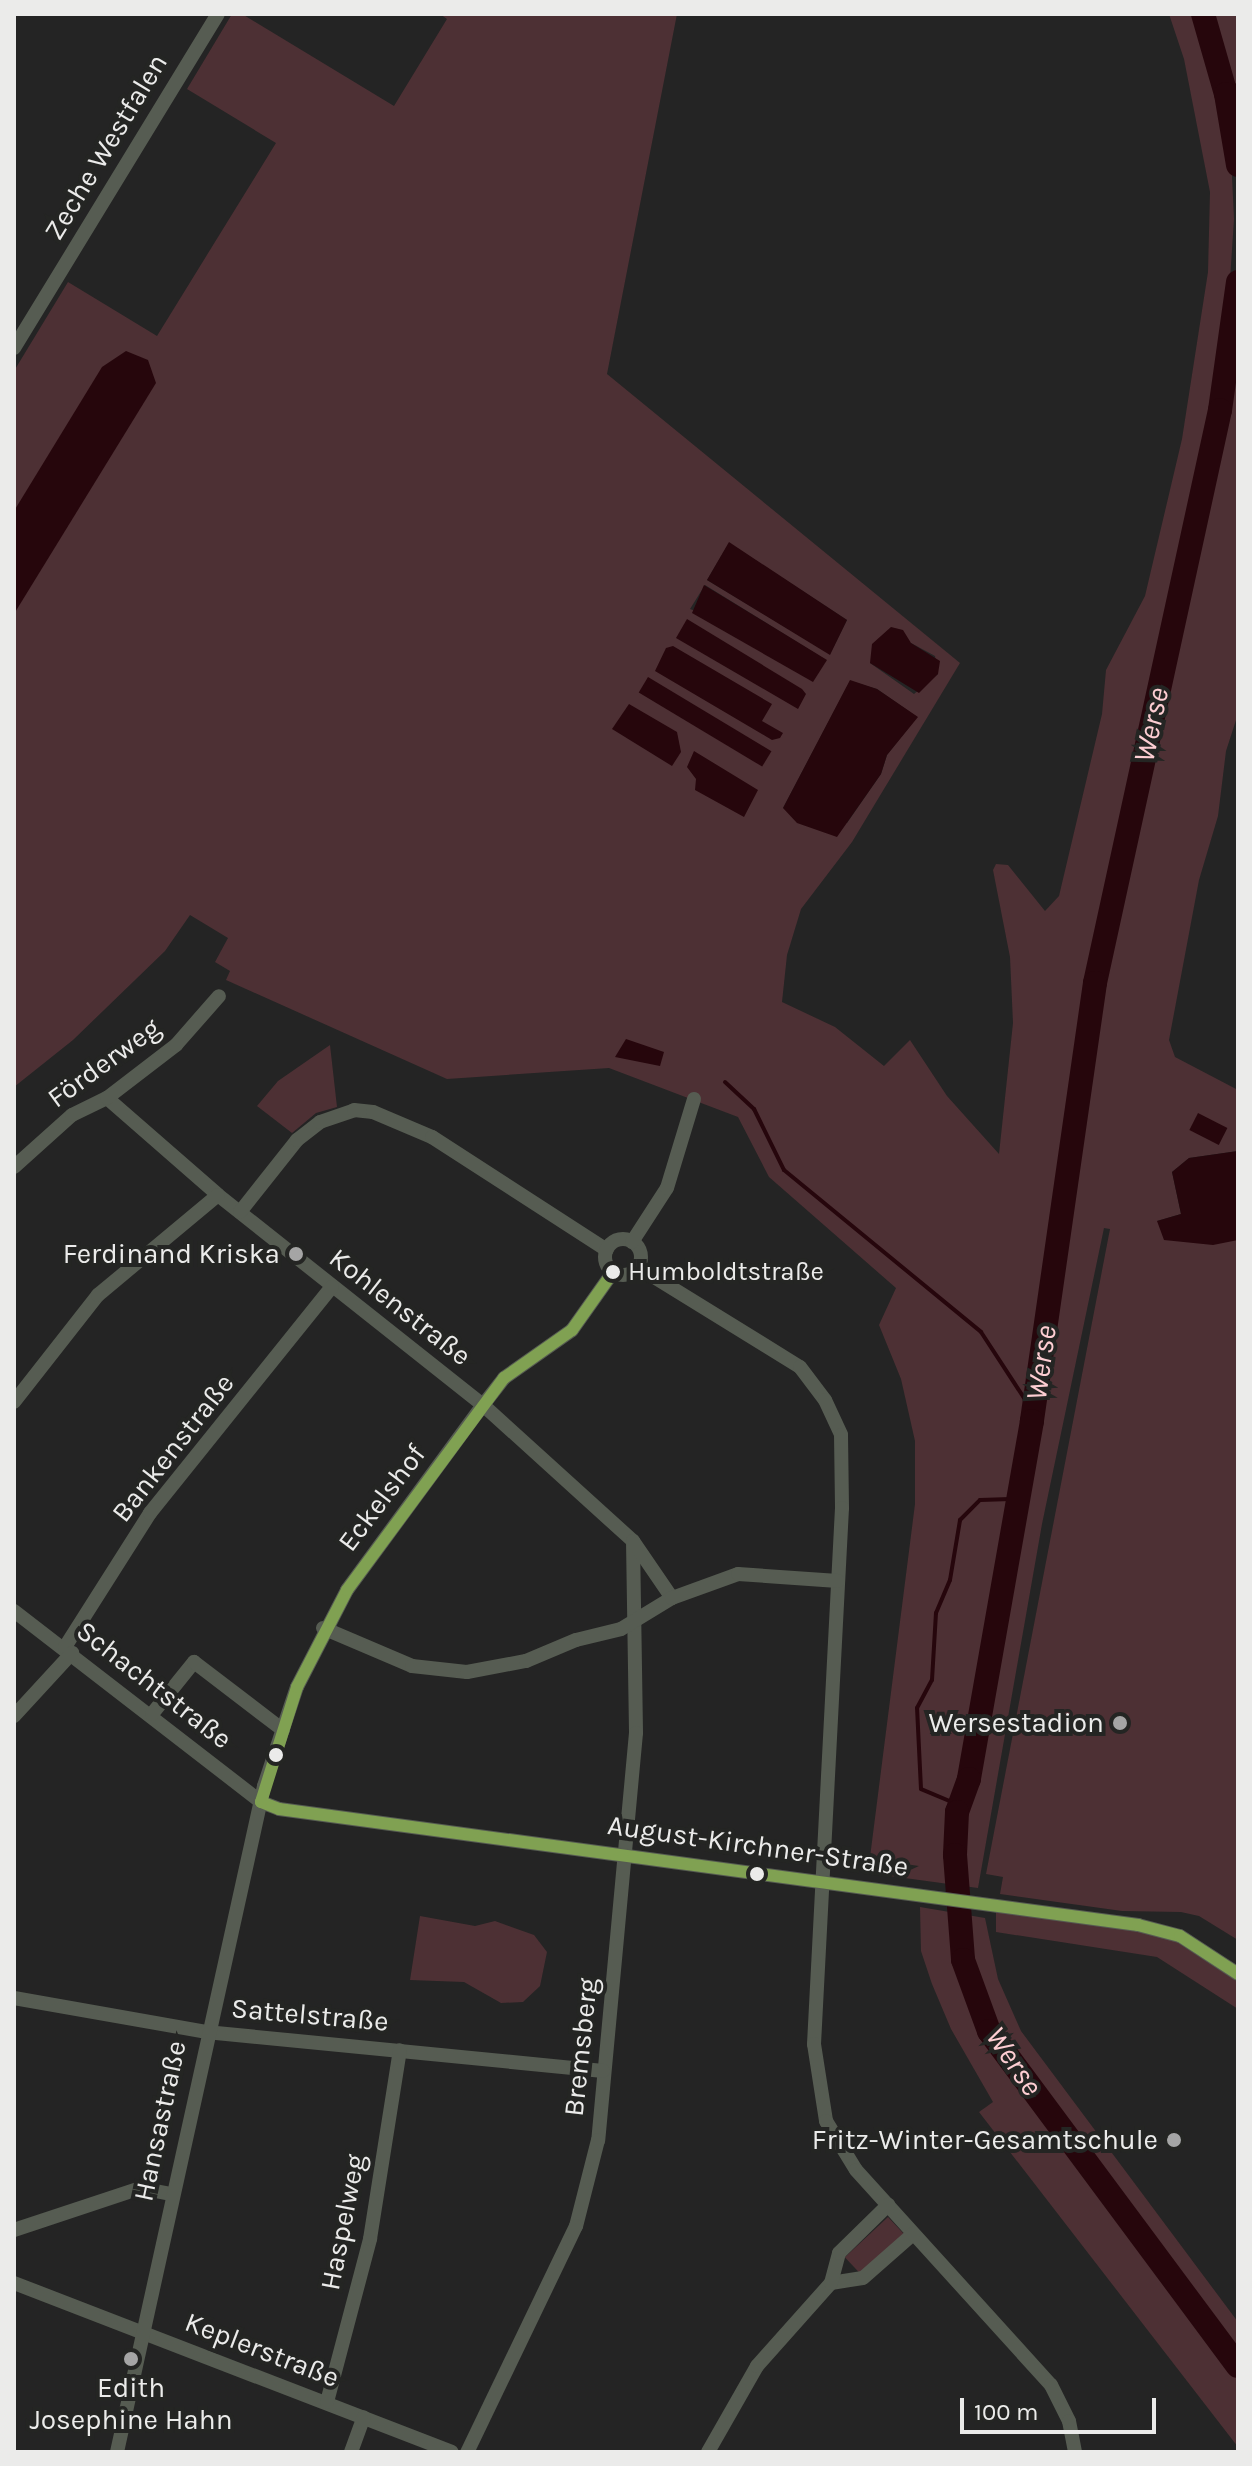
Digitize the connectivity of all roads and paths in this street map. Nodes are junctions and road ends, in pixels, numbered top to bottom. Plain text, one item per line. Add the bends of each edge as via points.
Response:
1 (218, 14) edge
2 (14, 348) edge
3 (219, 996) dead end
4 (107, 1098) junction
5 (694, 1099) dead end
6 (14, 1167) edge
7 (218, 1195) junction
8 (240, 1212) junction
9 (632, 1242) junction
10 (607, 1250) junction
11 (638, 1267) junction
12 (613, 1272) junction
13 (332, 1287) junction
14 (14, 1402) edge
15 (483, 1405) junction
16 (633, 1541) junction
17 (838, 1581) junction
18 (672, 1598) junction
19 (14, 1611) edge
20 (634, 1620) junction
21 (323, 1628) junction
22 (69, 1650) junction
23 (152, 1714) junction
24 (14, 1716) edge
25 (283, 1730) junction
26 (261, 1802) junction
27 (627, 1855) junction
28 (820, 1880) junction
29 (1238, 1974) edge
30 (14, 1998) edge
31 (206, 2032) junction
32 (400, 2050) junction
33 (603, 2071) junction
34 (171, 2194) junction
35 (888, 2205) junction
36 (14, 2230) edge
37 (913, 2234) junction
38 (14, 2283) edge
39 (831, 2283) junction
40 (140, 2332) junction
41 (327, 2402) junction
42 (364, 2417) junction
43 (117, 2452) edge
44 (351, 2452) edge
45 (452, 2452) edge
46 (467, 2452) edge
47 (708, 2452) edge
48 (1075, 2452) edge

1 - 2 street, Zeche Westfalen
3 - 4 street, Förderweg via 176,1045
4 - 6 street, Förderweg via 72,1115
4 - 7 street, Kohlenstraße
5 - 9 street via 667,1188
7 - 8 street, Kohlenstraße
7 - 14 street via 98,1295
8 - 10 street via 297,1140 320,1122 354,1110 393,1116 432,1137
8 - 13 street, Kohlenstraße
9 - 10 street via 620,1240
9 - 11 street via 641,1256
10 - 12 street
11 - 12 street via 623,1275
11 - 17 street via 800,1367 825,1400 841,1435
12 - 15 street, Eckelshof via 572,1330 504,1378
13 - 15 street, Kohlenstraße
13 - 22 street, Bankenstraße via 150,1513
15 - 16 street, Kohlenstraße
15 - 21 street, Eckelshof
16 - 18 street, Kohlenstraße
16 - 20 street
17 - 18 street via 738,1574
17 - 28 street
18 - 20 street
19 - 22 street, Schachtstraße
20 - 21 street via 526,1661 467,1672 412,1666
20 - 27 street, Bremsberg via 636,1733
21 - 25 street, Eckelshof
22 - 23 street, Schachtstraße
22 - 24 street, Bankenstraße
23 - 25 street via 194,1662
23 - 26 street, Schachtstraße
25 - 26 street, Eckelshof
26 - 27 street, August-Kirchner-Straße via 279,1809
26 - 31 street, Hansastraße
27 - 28 street, August-Kirchner-Straße
27 - 33 street, Bremsberg
28 - 29 street, August-Kirchner-Straße via 1165,1931 1195,1943
28 - 35 street via 814,2044 826,2121 842,2152
30 - 31 street, Sattelstraße
31 - 32 street, Sattelstraße
31 - 34 street, Hansastraße
32 - 33 street, Sattelstraße
32 - 41 street, Haspelweg via 370,2239
33 - 46 street, Bremsberg via 598,2140 576,2226
34 - 36 street via 140,2188
34 - 40 street, Hansastraße
35 - 37 street
35 - 39 street via 839,2253
37 - 39 street via 863,2278
37 - 48 street via 1051,2385 1069,2421
38 - 40 street, Keplerstraße
39 - 47 street via 757,2366
40 - 41 street, Keplerstraße
40 - 43 street, Hansastraße
41 - 42 street, Keplerstraße
42 - 44 street, Keplerstraße
42 - 45 street, Keplerstraße

